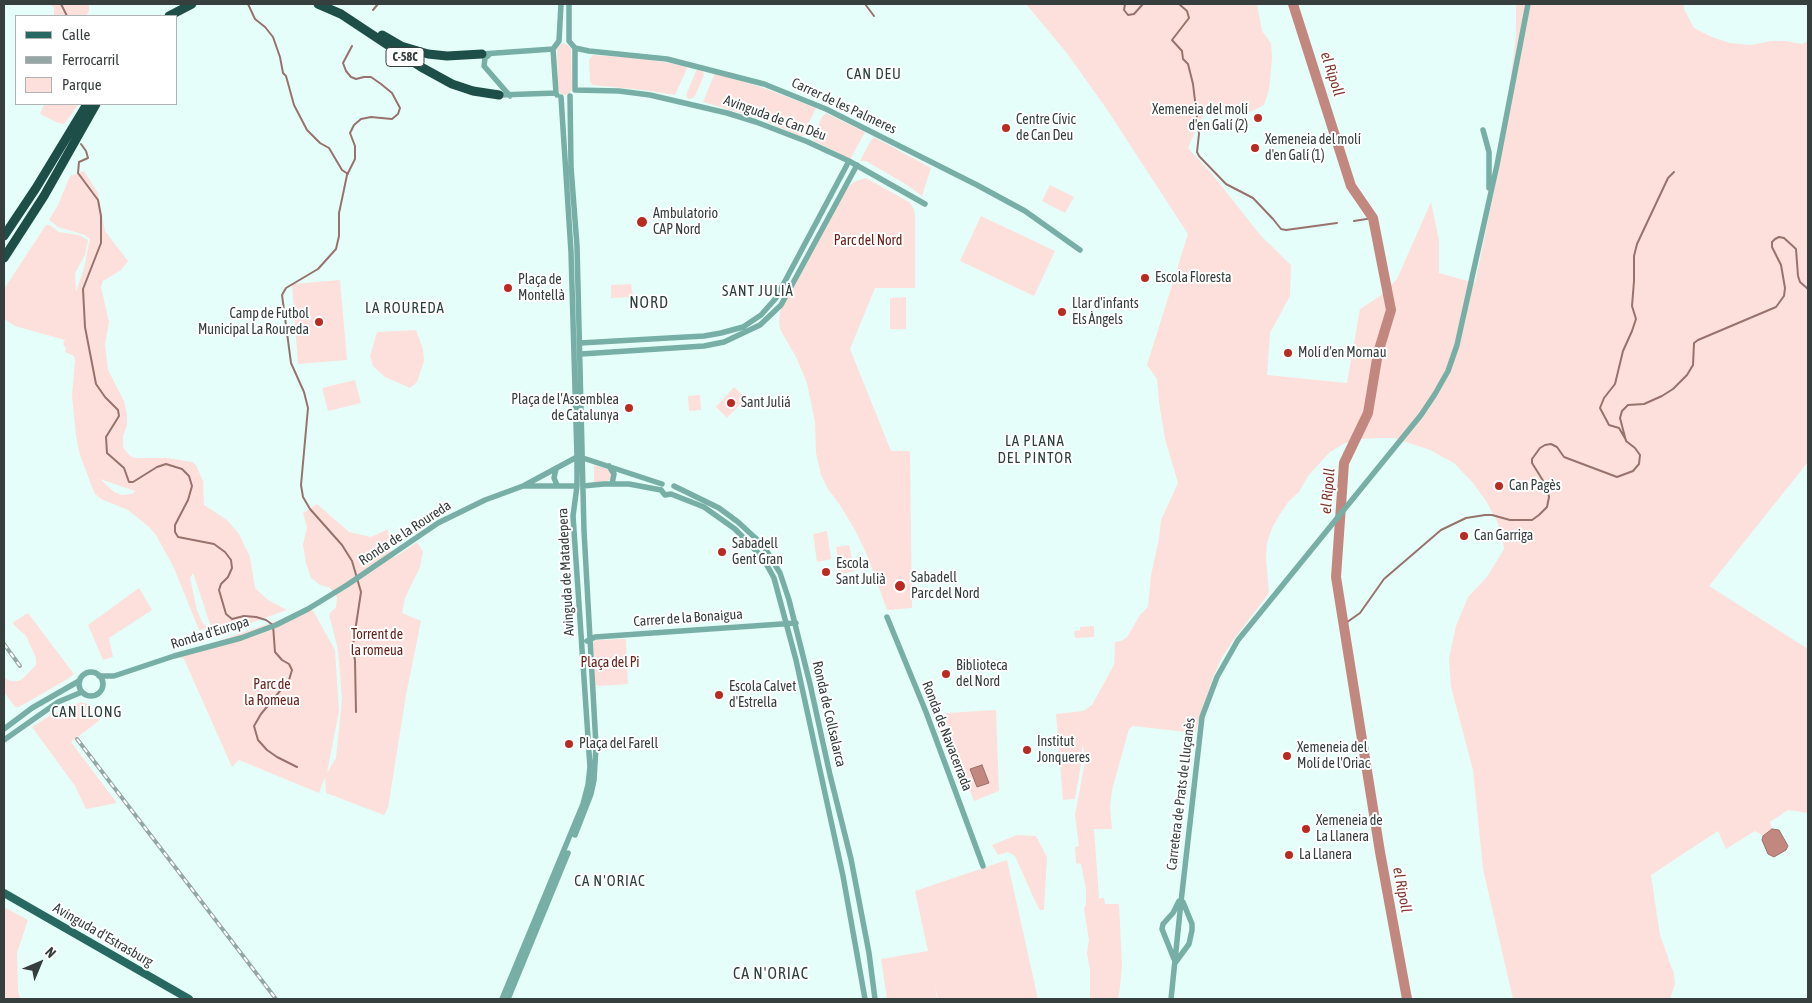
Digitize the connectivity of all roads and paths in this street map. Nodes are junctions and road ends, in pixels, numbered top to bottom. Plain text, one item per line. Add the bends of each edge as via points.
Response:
1 (186, 4) edge
2 (192, 4) edge
3 (318, 4) edge
4 (326, 4) edge
5 (561, 4) edge
6 (569, 4) edge
7 (1528, 4) edge
8 (165, 15) edge
9 (171, 15) edge
10 (559, 41) junction
11 (569, 41) junction
12 (575, 48) junction
13 (553, 49) junction
14 (486, 54) junction
15 (575, 90) junction
16 (556, 93) junction
17 (499, 95) joint
18 (510, 96) junction
19 (570, 96) junction
20 (561, 97) junction
21 (86, 105) edge
22 (95, 105) edge
23 (1483, 130) dead end
24 (849, 161) junction
25 (857, 165) junction
26 (1489, 198) junction
27 (924, 204) dead end
28 (4, 236) edge
29 (1080, 250) dead end
30 (4, 258) edge
31 (580, 343) junction
32 (581, 354) junction
33 (580, 457) junction
34 (609, 466) junction
35 (556, 469) junction
36 (612, 484) junction
37 (662, 484) junction
38 (557, 485) junction
39 (523, 486) junction
40 (580, 486) junction
41 (674, 486) junction
42 (661, 490) junction
43 (671, 494) junction
44 (311, 607) joint
45 (887, 617) dead end
46 (786, 623) junction
47 (795, 623) junction
48 (590, 639) junction
49 (582, 642) junction
50 (99, 676) junction
51 (114, 676) junction
52 (80, 682) junction
53 (102, 687) junction
54 (82, 692) junction
55 (4, 729) edge
56 (4, 740) edge
57 (983, 866) dead end
58 (1182, 892) junction
59 (4, 894) edge
60 (1180, 912) junction
61 (1167, 920) junction
62 (1190, 921) junction
63 (1175, 964) junction
64 (182, 999) edge
65 (189, 999) edge
66 (502, 999) edge
67 (508, 999) edge
68 (866, 999) edge
69 (875, 999) edge
70 (1171, 999) edge

1 - 8 highway
2 - 9 highway
3 - 17 highway, C-58C via 340,14 446,81 473,91
4 - 14 highway, C-58C via 411,50 447,56
5 - 10 street
6 - 11 street
7 - 26 street
10 - 11 street
10 - 13 street
11 - 12 street
12 - 15 street
12 - 29 street, Carrer de les Palmeres via 667,59 764,84 870,130 1022,210
13 - 14 street, C-58C
13 - 16 street
14 - 18 street via 484,66
15 - 19 street
15 - 24 street, Avinguda de Can Déu via 650,95 727,113 785,132
16 - 18 street
16 - 20 street
17 - 18 street
19 - 20 street
19 - 31 street, Avinguda de Matadepera
20 - 33 street, Avinguda de Matadepera
21 - 28 highway
22 - 30 highway via 44,196
23 - 26 street via 1488,152
24 - 25 street, Avinguda de Can Déu
24 - 31 street via 776,298 761,315 743,327 704,336
25 - 27 street, Avinguda de Can Déu
25 - 32 street via 781,305 760,326 724,342 704,346
26 - 58 street, Carretera de Prats de Lluçanès via 1453,359 1435,394 1238,640 1217,677 1202,716
31 - 32 street, Avinguda de Matadepera
32 - 33 street, Avinguda de Matadepera
33 - 34 street
33 - 35 street
33 - 40 street, Avinguda de Matadepera
34 - 36 street via 614,474
34 - 37 street
35 - 38 street via 554,478
35 - 39 street
36 - 40 street
36 - 42 street
37 - 41 street via 669,482
37 - 42 street
38 - 39 street, Ronda de la Roureda
38 - 40 street, Ronda de la Roureda
39 - 44 street, Ronda de la Roureda via 445,519
40 - 48 street, Avinguda de Matadepera
40 - 49 street, Avinguda de Matadepera via 573,516
41 - 43 street
41 - 47 street, Ronda de Collsalarca via 719,508 763,545 780,573
42 - 43 street via 666,495
43 - 46 street, Ronda de Collsalarca via 719,516 758,551 774,578
44 - 51 street, Ronda d'Europa via 241,638
45 - 57 street, Ronda de Navacerrada
46 - 47 street, Carrer de la Bonaigua
46 - 48 street, Carrer de la Bonaigua
46 - 68 street, Ronda de Collsalarca
47 - 69 street, Ronda de Collsalarca via 860,900
48 - 49 street, Carrer de la Bonaigua
48 - 67 street, Avinguda de Matadepera via 596,746 591,794
49 - 66 street, Avinguda de Matadepera via 590,747 588,785 582,808
50 - 51 street, Ronda d'Europa
50 - 52 street, Ronda d'Europa via 89,673
50 - 53 street
51 - 53 street, Ronda d'Europa
52 - 54 street
52 - 55 street, Ronda d'Europa via 32,708
53 - 54 street, Ronda d'Europa via 95,695 88,696
54 - 56 street, Ronda d'Europa via 58,702
58 - 60 street, Carretera de Prats de Lluçanès
58 - 61 street via 1177,907
58 - 62 street
59 - 64 main road, Avinguda d'Estrasburg
59 - 65 main road, Avinguda d'Estrasburg
60 - 61 street
60 - 62 street
60 - 63 street, Carretera de Prats de Lluçanès
61 - 63 street via 1162,929
62 - 63 street via 1189,944
63 - 70 street, Carretera de Prats de Lluçanès

